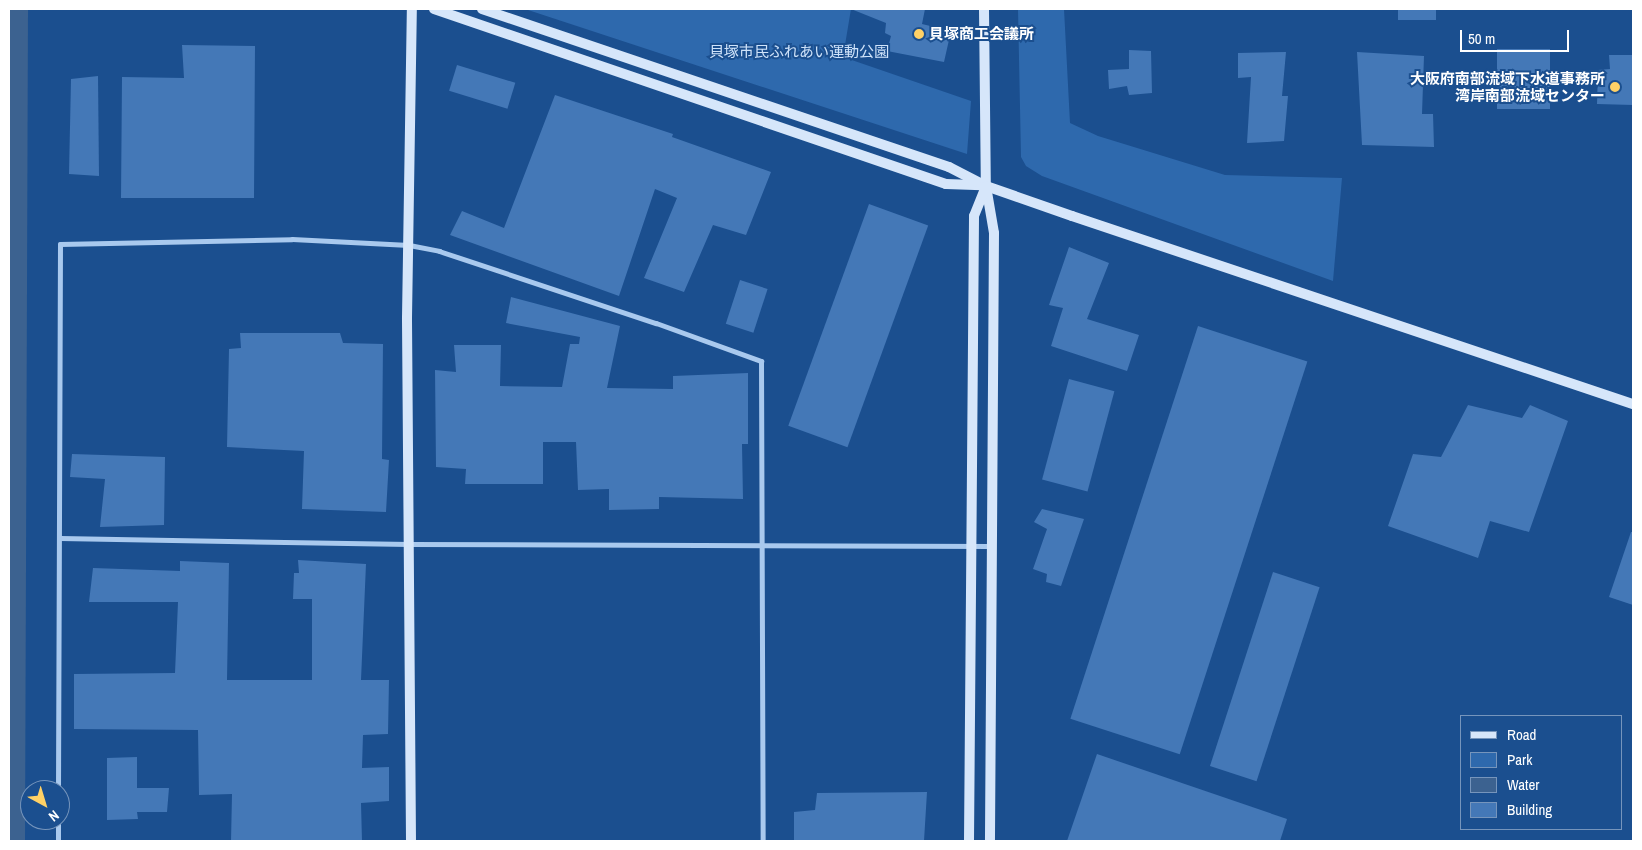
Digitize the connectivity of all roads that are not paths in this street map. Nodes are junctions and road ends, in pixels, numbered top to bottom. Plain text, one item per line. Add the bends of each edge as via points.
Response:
1 (412, 9) edge
2 (434, 9) edge
3 (482, 9) edge
4 (984, 9) edge
5 (986, 186) junction
6 (409, 244) junction
7 (1633, 404) edge
8 (60, 538) junction
9 (409, 544) junction
10 (763, 546) junction
11 (971, 546) junction
12 (991, 546) junction
13 (58, 780) edge
14 (411, 841) edge
15 (763, 841) edge
16 (969, 841) edge
17 (990, 841) edge

1 - 6 street
2 - 5 street via 946,184
3 - 5 street via 949,167
4 - 5 street
5 - 7 street
5 - 11 street via 974,216
5 - 12 street via 994,233
6 - 8 street via 292,239 60,244
6 - 9 street
6 - 10 street via 618,310 761,362
8 - 9 street
8 - 13 street
9 - 10 street
9 - 14 street
10 - 11 street
10 - 15 street
11 - 12 street
11 - 16 street
12 - 17 street

